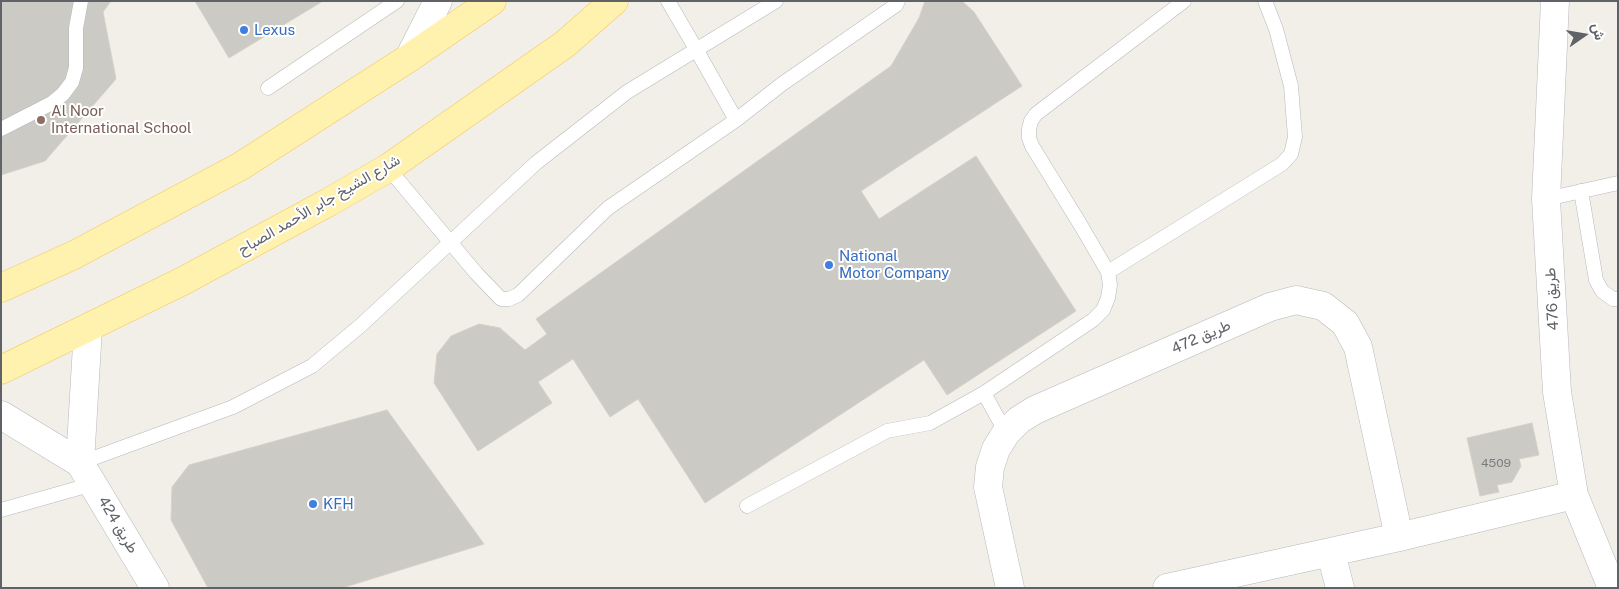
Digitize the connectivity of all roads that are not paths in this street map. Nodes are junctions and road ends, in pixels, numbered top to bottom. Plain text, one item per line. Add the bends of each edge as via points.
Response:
1 (82, 1) edge
2 (397, 1) edge
3 (438, 1) edge
4 (492, 1) edge
5 (668, 1) edge
6 (776, 1) edge
7 (898, 1) edge
8 (1184, 1) edge
9 (1265, 1) edge
10 (1555, 1) edge
11 (616, 2) edge
12 (696, 49) junction
13 (409, 58) junction
14 (268, 88) dead end
15 (736, 120) junction
16 (1, 129) edge
17 (388, 168) junction
18 (1618, 183) edge
19 (1580, 191) junction
20 (1546, 199) junction
21 (450, 242) junction
22 (1108, 272) junction
23 (1, 288) edge
24 (1618, 299) edge
25 (88, 328) junction
26 (1, 370) edge
27 (984, 393) junction
28 (1, 415) edge
29 (1006, 432) junction
30 (87, 473) junction
31 (1574, 495) junction
32 (747, 506) dead end
33 (1, 510) edge
34 (1399, 537) junction
35 (1331, 553) junction
36 (155, 588) edge
37 (1010, 588) edge
38 (1168, 588) edge
39 (1340, 588) edge
40 (1612, 588) edge

1 - 16 lane via 76,28 76,68 72,82 52,103
2 - 14 lane
3 - 13 street
4 - 13 main road
5 - 12 lane
6 - 12 lane
7 - 15 lane
8 - 22 lane via 1042,108 1031,121 1029,138 1032,146
9 - 22 lane via 1291,86 1295,137 1291,154 1282,164
10 - 20 street, طريق 476
11 - 17 main road, شارع الشيخ جابر الأحمد الصباح via 565,44
12 - 15 lane
12 - 21 lane via 627,92 536,163
13 - 23 main road via 241,166 74,255
15 - 21 lane via 608,208 518,295 509,299 501,299
17 - 21 lane
17 - 25 main road, شارع الشيخ جابر الأحمد الصباح via 184,281
18 - 19 lane
19 - 20 lane
19 - 24 lane via 1596,280 1602,291
20 - 31 street, طريق 476 via 1557,392
21 - 30 lane via 312,366 233,407
22 - 27 lane via 1108,298 1103,310 1093,320
25 - 26 main road, شارع الشيخ جابر الأحمد الصباح
25 - 30 street
27 - 29 lane
27 - 32 lane via 930,423 886,431
28 - 30 street, طريق 424
29 - 34 street, طريق 472 via 1035,410 1270,308 1296,300 1323,306 1345,322 1358,347
29 - 37 street, طريق 472 via 990,467 988,487
30 - 33 lane
30 - 36 street, طريق 424
31 - 34 street
31 - 40 street, طريق 476
34 - 35 street
35 - 38 street
35 - 39 street

